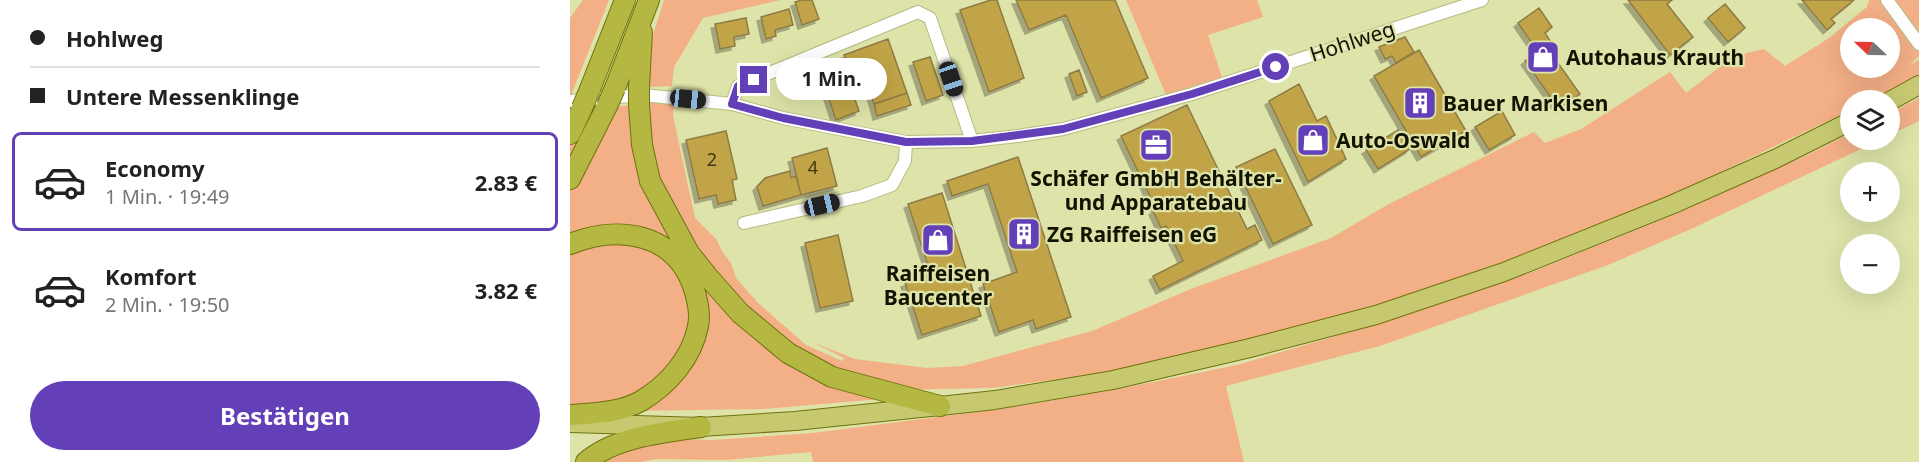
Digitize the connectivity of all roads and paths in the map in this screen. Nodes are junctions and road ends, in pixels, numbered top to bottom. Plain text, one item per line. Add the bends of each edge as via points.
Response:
1 (625, 0) edge
2 (1482, 0) edge
3 (1887, 0) edge
4 (646, 8) edge
5 (1919, 44) edge
6 (1919, 85) edge
7 (1900, 95) edge
8 (732, 104) junction
9 (573, 120) edge
10 (1840, 126) edge
11 (972, 141) junction
12 (906, 142) junction
13 (570, 179) edge
14 (744, 223) dead end
15 (570, 244) edge
16 (940, 406) junction
17 (570, 415) edge
18 (570, 423) edge
19 (701, 427) junction
20 (586, 462) edge

1 - 9 highway, bridge via 590,89
2 - 11 street, Hohlweg via 1192,94 1063,129
3 - 5 street
4 - 13 highway via 611,97
4 - 16 highway via 639,96 642,145 650,181 689,253 740,313 813,368 832,377
6 - 7 main road
8 - 9 street, Hohlweg via 643,94
8 - 11 street via 738,86 918,12 930,18
8 - 12 street, Hohlweg
10 - 16 main road via 1775,159 1578,244 1376,315 1113,380
11 - 12 street, Hohlweg
12 - 14 street via 905,161 892,185 862,196
15 - 17 highway via 614,234 634,235 663,247 688,273 697,297 699,326 687,356 668,382 640,402 607,412
16 - 19 main road via 804,421
18 - 19 main road
19 - 20 highway via 624,442

